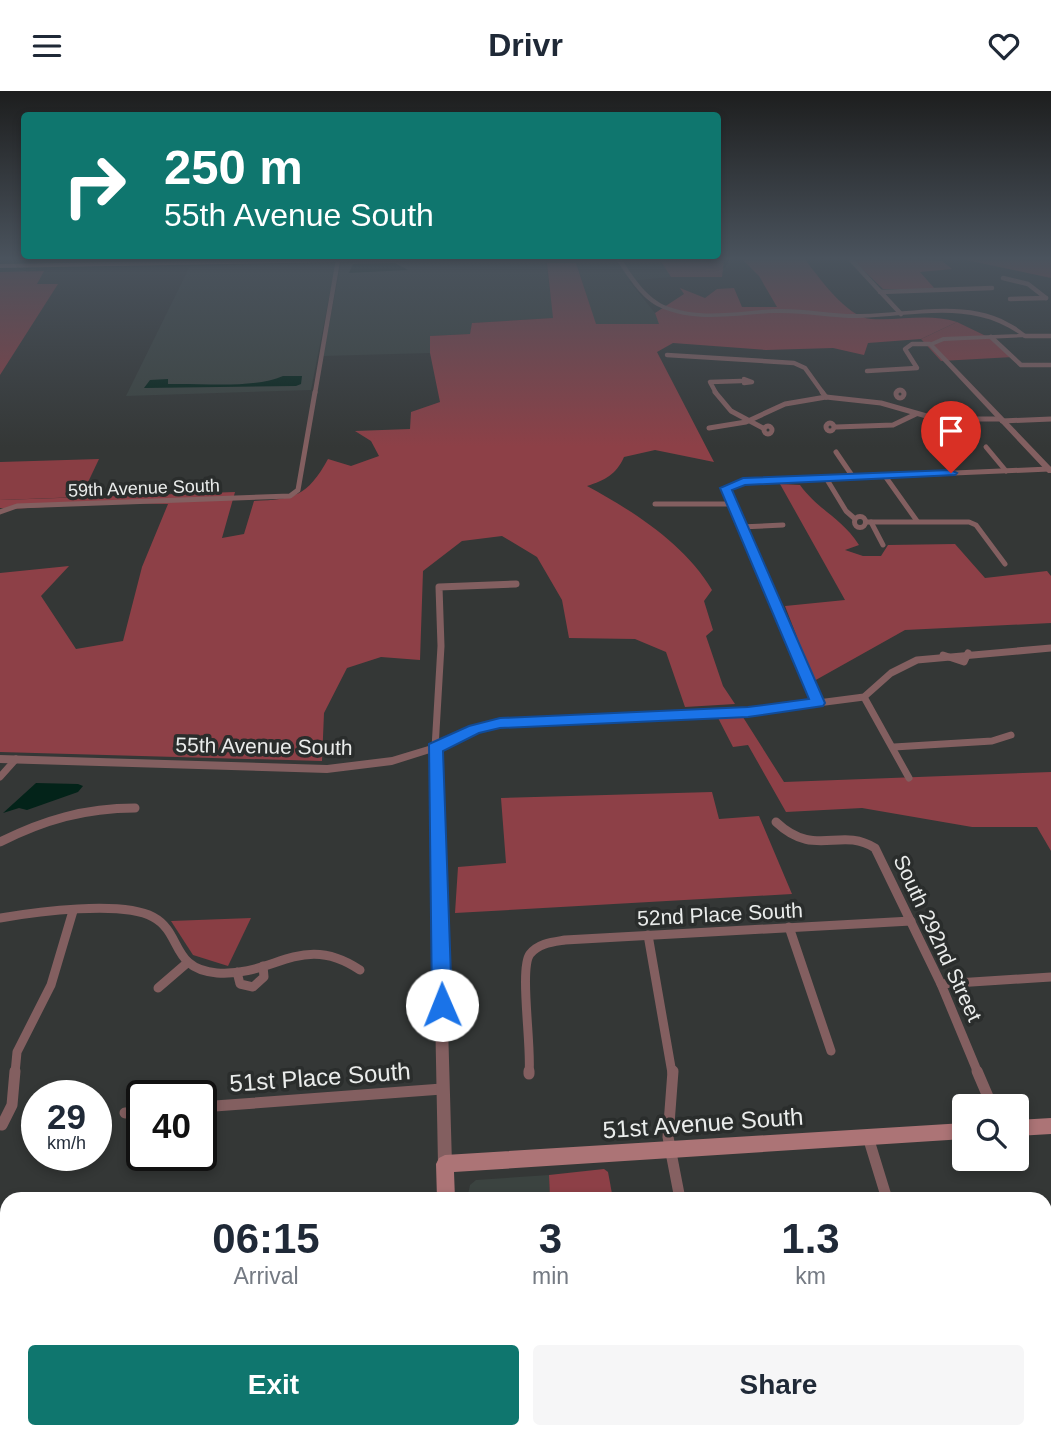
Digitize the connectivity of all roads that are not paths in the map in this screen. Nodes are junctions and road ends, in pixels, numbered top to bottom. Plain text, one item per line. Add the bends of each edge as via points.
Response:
1 (328, 321) edge
2 (1001, 321) edge
3 (1026, 336) junction
4 (1051, 336) edge
5 (991, 337) junction
6 (931, 343) junction
7 (667, 355) dead end
8 (790, 362) junction
9 (1051, 365) edge
10 (805, 368) junction
11 (867, 371) dead end
12 (741, 381) dead end
13 (895, 395) dead end
14 (826, 397) junction
15 (890, 405) junction
16 (916, 414) junction
17 (1051, 419) edge
18 (1001, 420) junction
19 (746, 422) junction
20 (836, 426) dead end
21 (709, 428) dead end
22 (763, 428) dead end
23 (986, 447) dead end
24 (836, 452) dead end
25 (1050, 470) edge
26 (1006, 471) junction
27 (885, 476) junction
28 (853, 477) junction
29 (826, 478) junction
30 (655, 504) dead end
31 (730, 504) junction
32 (0, 512) edge
33 (917, 521) junction
34 (869, 522) junction
35 (783, 525) dead end
36 (740, 527) junction
37 (883, 545) dead end
38 (1005, 564) dead end
39 (516, 584) dead end
40 (1050, 650) edge
41 (864, 698) junction
42 (818, 703) junction
43 (1011, 736) dead end
44 (894, 747) junction
45 (435, 748) junction
46 (0, 759) edge
47 (16, 759) junction
48 (0, 778) edge
49 (909, 778) dead end
50 (135, 808) dead end
51 (776, 822) dead end
52 (0, 842) edge
53 (73, 911) junction
54 (0, 918) edge
55 (911, 921) junction
56 (789, 927) junction
57 (648, 935) junction
58 (187, 963) junction
59 (263, 966) junction
60 (360, 970) dead end
61 (237, 972) junction
62 (1051, 977) edge
63 (941, 984) junction
64 (158, 988) dead end
65 (831, 1051) dead end
66 (529, 1074) dead end
67 (442, 1089) junction
68 (987, 1094) edge
69 (217, 1106) edge
70 (2, 1125) edge
71 (1051, 1126) edge
72 (1029, 1127) edge
73 (952, 1132) edge
74 (868, 1137) junction
75 (670, 1150) junction
76 (445, 1164) junction
77 (446, 1192) edge
78 (679, 1192) edge
79 (885, 1192) edge

1 - 32 street, 59th Avenue South via 299,488 290,496 17,506
2 - 3 street
3 - 4 street
3 - 5 street
5 - 6 street
5 - 9 street via 1021,365
6 - 11 street via 905,349 917,367
6 - 18 street
7 - 8 street
8 - 10 street
8 - 10 street via 802,362
10 - 14 street
12 - 19 street via 710,382 724,408
13 - 15 street
14 - 15 street
14 - 19 street via 785,404
15 - 16 street
16 - 18 street
16 - 20 street via 893,425
17 - 18 street
18 - 25 street
19 - 21 street
19 - 22 street
23 - 26 street
24 - 28 street
25 - 26 street
26 - 27 street
27 - 28 street
27 - 33 street
28 - 29 street
29 - 31 street via 735,483 725,491
29 - 34 street via 846,511
30 - 31 street
31 - 36 street
33 - 34 street
33 - 38 street via 969,521
34 - 37 street
35 - 36 street
36 - 42 street
39 - 45 street via 439,587
40 - 41 street via 943,656 899,668
41 - 42 street, 55th Avenue South
41 - 44 street
42 - 45 street, 55th Avenue South via 748,712 500,723
43 - 44 street
44 - 49 street
45 - 47 street, 55th Avenue South via 376,764 327,769
45 - 67 street
46 - 47 street, 55th Avenue South
47 - 48 street
50 - 52 street via 65,813
51 - 55 street, South 292nd Street via 788,836 804,842 870,844
53 - 54 street
53 - 58 street via 121,910 153,917
53 - 70 street via 51,985 18,1052 12,1105
55 - 56 street, 52nd Place South
55 - 63 street, South 292nd Street
56 - 57 street, 52nd Place South
56 - 65 street
57 - 66 street, 52nd Place South via 557,941 532,950 524,972
57 - 75 street via 673,1065
58 - 61 street via 217,973
58 - 64 street
59 - 60 street via 323,953 347,959
59 - 61 street
59 - 61 street via 264,977 253,987 240,984
62 - 63 street
63 - 68 street, South 292nd Street
67 - 69 street, 51st Place South
67 - 76 street
71 - 72 main road
73 - 74 main road, 51st Avenue South
74 - 75 main road, 51st Avenue South
74 - 79 street
75 - 76 main road, 51st Avenue South
75 - 78 street
76 - 77 main road

